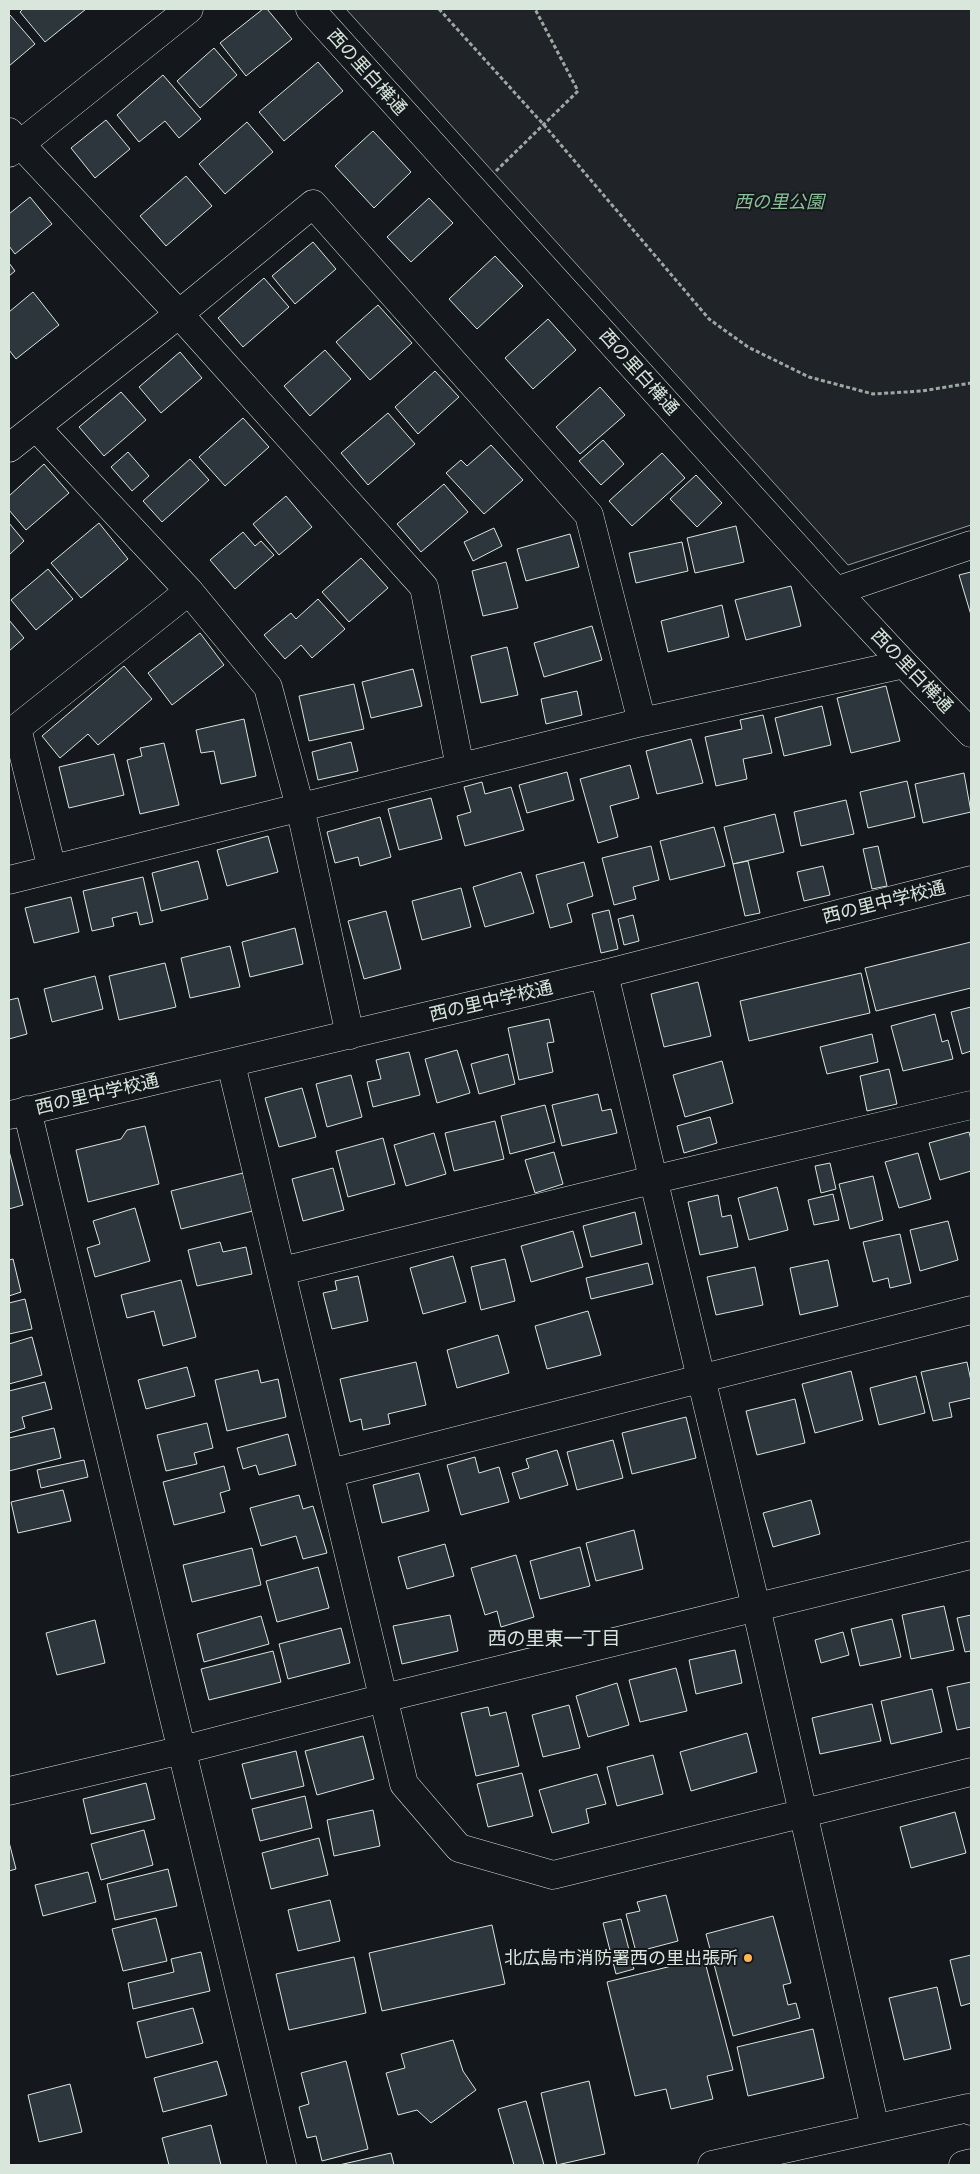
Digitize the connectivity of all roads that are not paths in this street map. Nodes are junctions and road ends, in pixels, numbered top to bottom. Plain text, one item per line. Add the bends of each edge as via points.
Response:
1 (189, 9) edge
2 (310, 9) edge
3 (12, 143) edge
4 (179, 314) junction
5 (36, 427) junction
6 (9, 448) edge
7 (971, 545) edge
8 (189, 591) junction
9 (836, 591) junction
10 (904, 664) junction
11 (642, 722) junction
12 (971, 733) edge
13 (460, 767) junction
14 (300, 807) junction
15 (52, 869) junction
16 (9, 880) edge
17 (971, 880) edge
18 (604, 974) junction
19 (350, 1035) junction
20 (231, 1064) junction
21 (971, 1105) edge
22 (18, 1113) edge
23 (652, 1180) junction
24 (282, 1272) junction
25 (971, 1310) edge
26 (700, 1378) junction
27 (330, 1473) junction
28 (971, 1555) edge
29 (756, 1608) junction
30 (384, 1698) junction
31 (182, 1750) junction
32 (971, 1772) edge
33 (9, 1791) edge
34 (803, 1813) junction
35 (971, 2111) edge
36 (875, 2128) junction
37 (971, 2164) edge
38 (282, 2165) edge
39 (712, 2165) edge
40 (963, 2165) edge

1 - 3 main road
2 - 9 main road, 西の里白樺通
3 - 4 main road
4 - 5 main road
4 - 11 main road via 313,204 589,515
4 - 13 main road via 424,587
5 - 6 main road
5 - 8 main road
7 - 9 main road
8 - 14 main road via 268,687
8 - 15 main road via 17,728
9 - 10 main road, 西の里白樺通
10 - 11 main road
10 - 12 main road, 西の里白樺通
11 - 13 main road
13 - 14 main road
14 - 15 main road
14 - 19 main road
15 - 16 main road
17 - 18 main road, 西の里中学校通
18 - 19 main road, 西の里中学校通
18 - 23 main road
19 - 20 main road, 西の里中学校通
20 - 22 main road, 西の里中学校通
20 - 24 main road
21 - 23 main road
22 - 31 main road
23 - 24 main road
23 - 26 main road
24 - 27 main road
25 - 26 main road
26 - 27 main road
26 - 29 main road
27 - 30 main road
28 - 29 main road
29 - 30 main road
29 - 34 main road
30 - 31 main road
30 - 34 main road via 404,1784 459,1848 553,1875
31 - 33 main road
31 - 38 main road
32 - 34 main road
34 - 36 main road
35 - 36 main road via 968,2108
36 - 39 main road
37 - 40 main road

